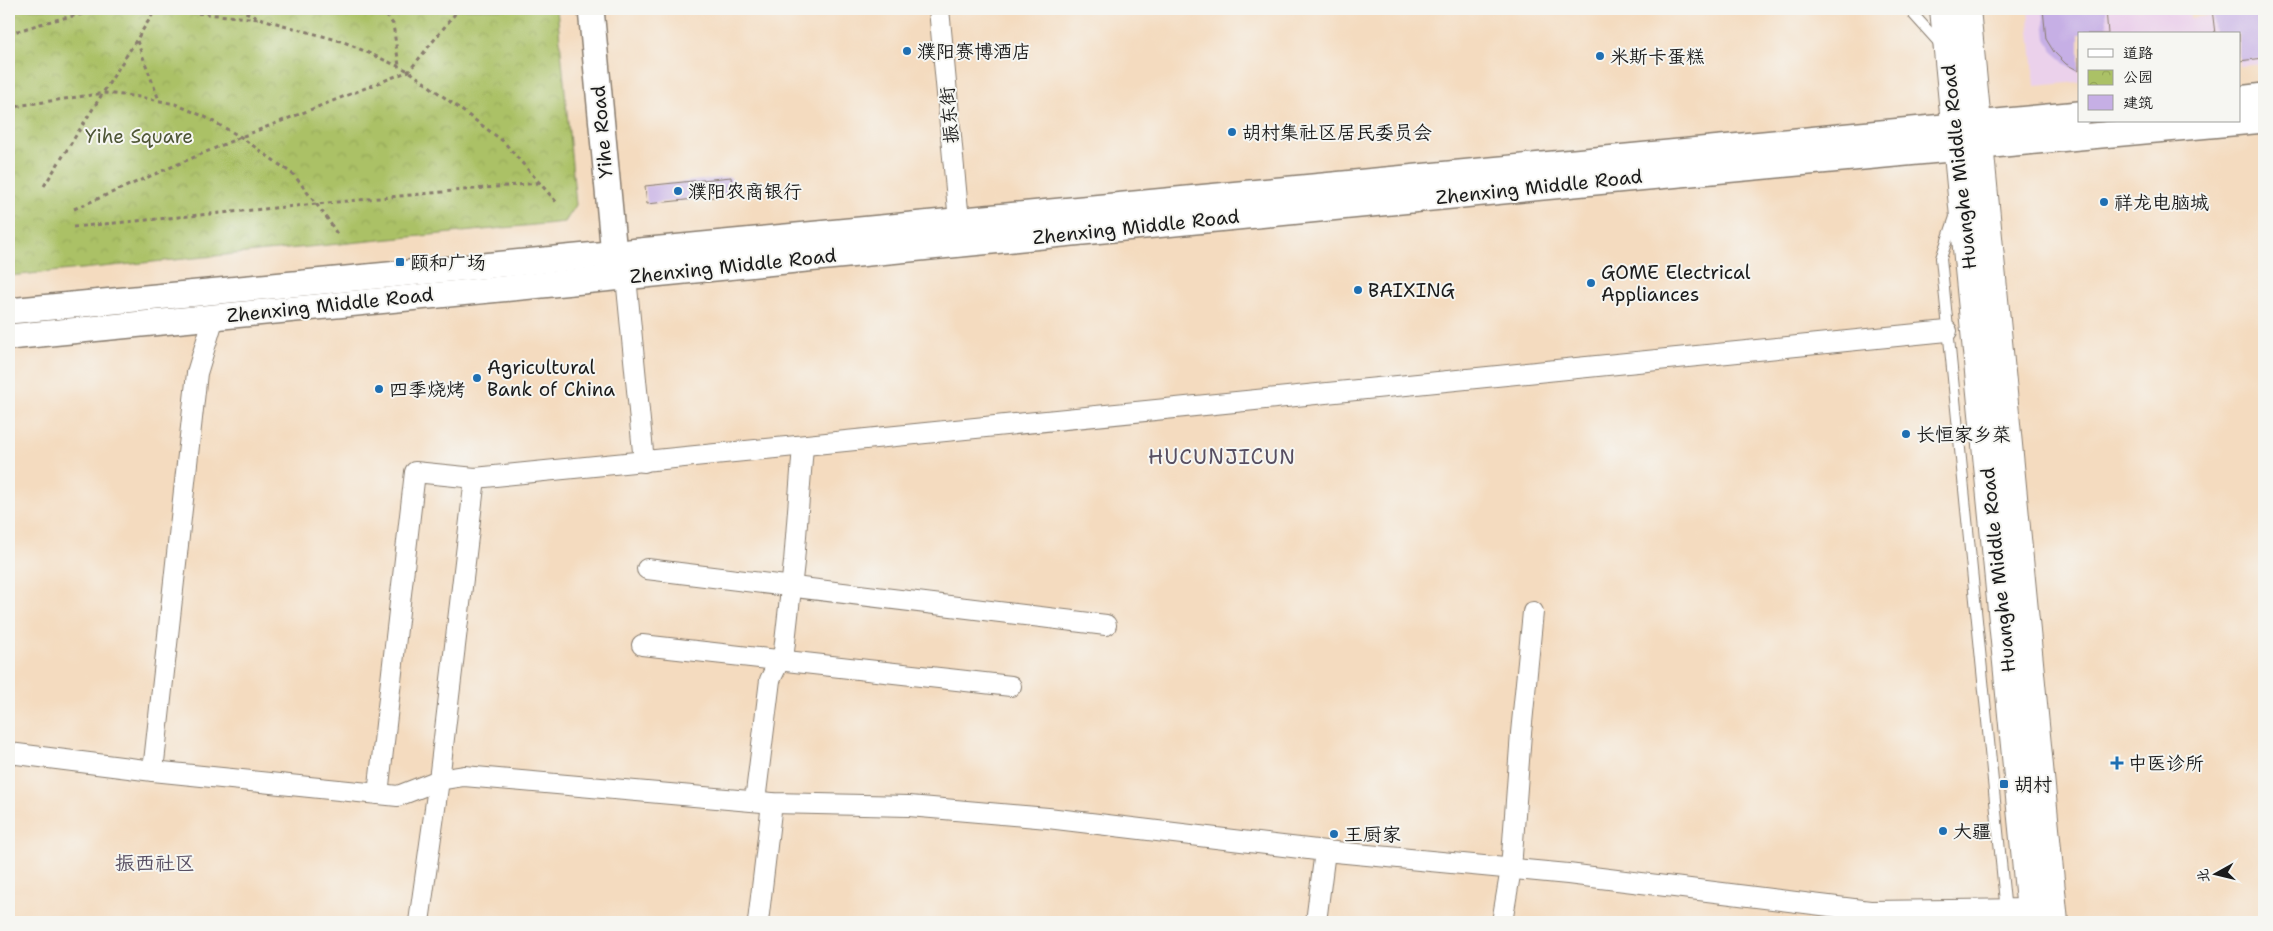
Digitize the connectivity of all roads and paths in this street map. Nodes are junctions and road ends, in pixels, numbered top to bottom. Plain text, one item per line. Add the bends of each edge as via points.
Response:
1 (155, 9) edge
2 (238, 9) edge
3 (381, 9) edge
4 (459, 9) edge
5 (591, 9) edge
6 (939, 9) edge
7 (1913, 9) edge
8 (1944, 9) edge
9 (1966, 9) edge
10 (262, 20) junction
11 (9, 34) edge
12 (136, 41) junction
13 (1948, 52) junction
14 (399, 67) junction
15 (410, 71) junction
16 (105, 93) junction
17 (2264, 96) edge
18 (2240, 99) edge
19 (160, 101) junction
20 (9, 110) edge
21 (2078, 114) edge
22 (2264, 120) edge
23 (2240, 121) edge
24 (2227, 122) edge
25 (1967, 136) junction
26 (241, 137) junction
27 (538, 183) junction
28 (44, 186) dead end
29 (1962, 198) junction
30 (317, 204) junction
31 (558, 204) dead end
32 (74, 209) dead end
33 (959, 221) junction
34 (73, 227) dead end
35 (337, 234) dead end
36 (614, 254) junction
37 (626, 276) junction
38 (9, 311) edge
39 (214, 317) junction
40 (1947, 331) junction
41 (9, 337) edge
42 (803, 446) junction
43 (644, 462) junction
44 (476, 478) junction
45 (647, 569) dead end
46 (791, 586) junction
47 (1533, 612) dead end
48 (1106, 625) dead end
49 (642, 645) dead end
50 (780, 660) junction
51 (1011, 686) dead end
52 (9, 753) edge
53 (153, 770) junction
54 (439, 780) junction
55 (378, 794) junction
56 (763, 802) junction
57 (1325, 851) junction
58 (1510, 869) junction
59 (2026, 917) edge
60 (419, 922) edge
61 (758, 922) edge
62 (1316, 922) edge
63 (1502, 922) edge

1 - 10 path
1 - 11 path via 71,17
1 - 12 path
2 - 10 path
3 - 14 path via 393,24
4 - 15 path
5 - 36 street, Yihe Road
6 - 33 street, 振东街
7 - 13 lane via 1914,15
8 - 13 main road, Huanghe Middle Road
9 - 25 main road, Huanghe Middle Road
10 - 14 path via 344,42
12 - 16 path
12 - 19 path
13 - 25 main road, Huanghe Middle Road
14 - 15 path
15 - 26 path
15 - 27 path via 503,141
16 - 19 path
16 - 20 path
16 - 28 path
17 - 18 street
19 - 26 path via 205,117
21 - 25 street, Zhenxing Middle Road
22 - 23 street, Zhenxing Middle Road
24 - 25 street, Zhenxing Middle Road
25 - 29 main road, Huanghe Middle Road
25 - 33 street, Zhenxing Middle Road
25 - 37 street, Zhenxing Middle Road
25 - 59 main road, Huanghe Middle Road
26 - 30 path via 294,175
26 - 32 path
27 - 30 path
27 - 31 path
29 - 40 lane via 1940,258
29 - 59 main road, Huanghe Middle Road
30 - 34 path
30 - 35 path
33 - 36 street, Zhenxing Middle Road
36 - 38 street, Zhenxing Middle Road
37 - 39 street, Zhenxing Middle Road
37 - 43 street
39 - 41 street, Zhenxing Middle Road
39 - 53 street via 196,373
40 - 42 street
40 - 59 lane
42 - 43 street
42 - 46 street
43 - 44 street
44 - 54 street
44 - 55 street via 415,472
45 - 46 street
46 - 48 street
46 - 50 street via 784,651
47 - 58 street
49 - 50 street
50 - 51 street
50 - 56 street via 770,680
52 - 53 street
53 - 55 street
54 - 55 street via 398,796
54 - 56 street via 464,776
54 - 60 street
56 - 57 street via 909,806 1048,818
56 - 61 street
57 - 58 street
57 - 62 street
58 - 59 street via 1870,911
58 - 63 street

